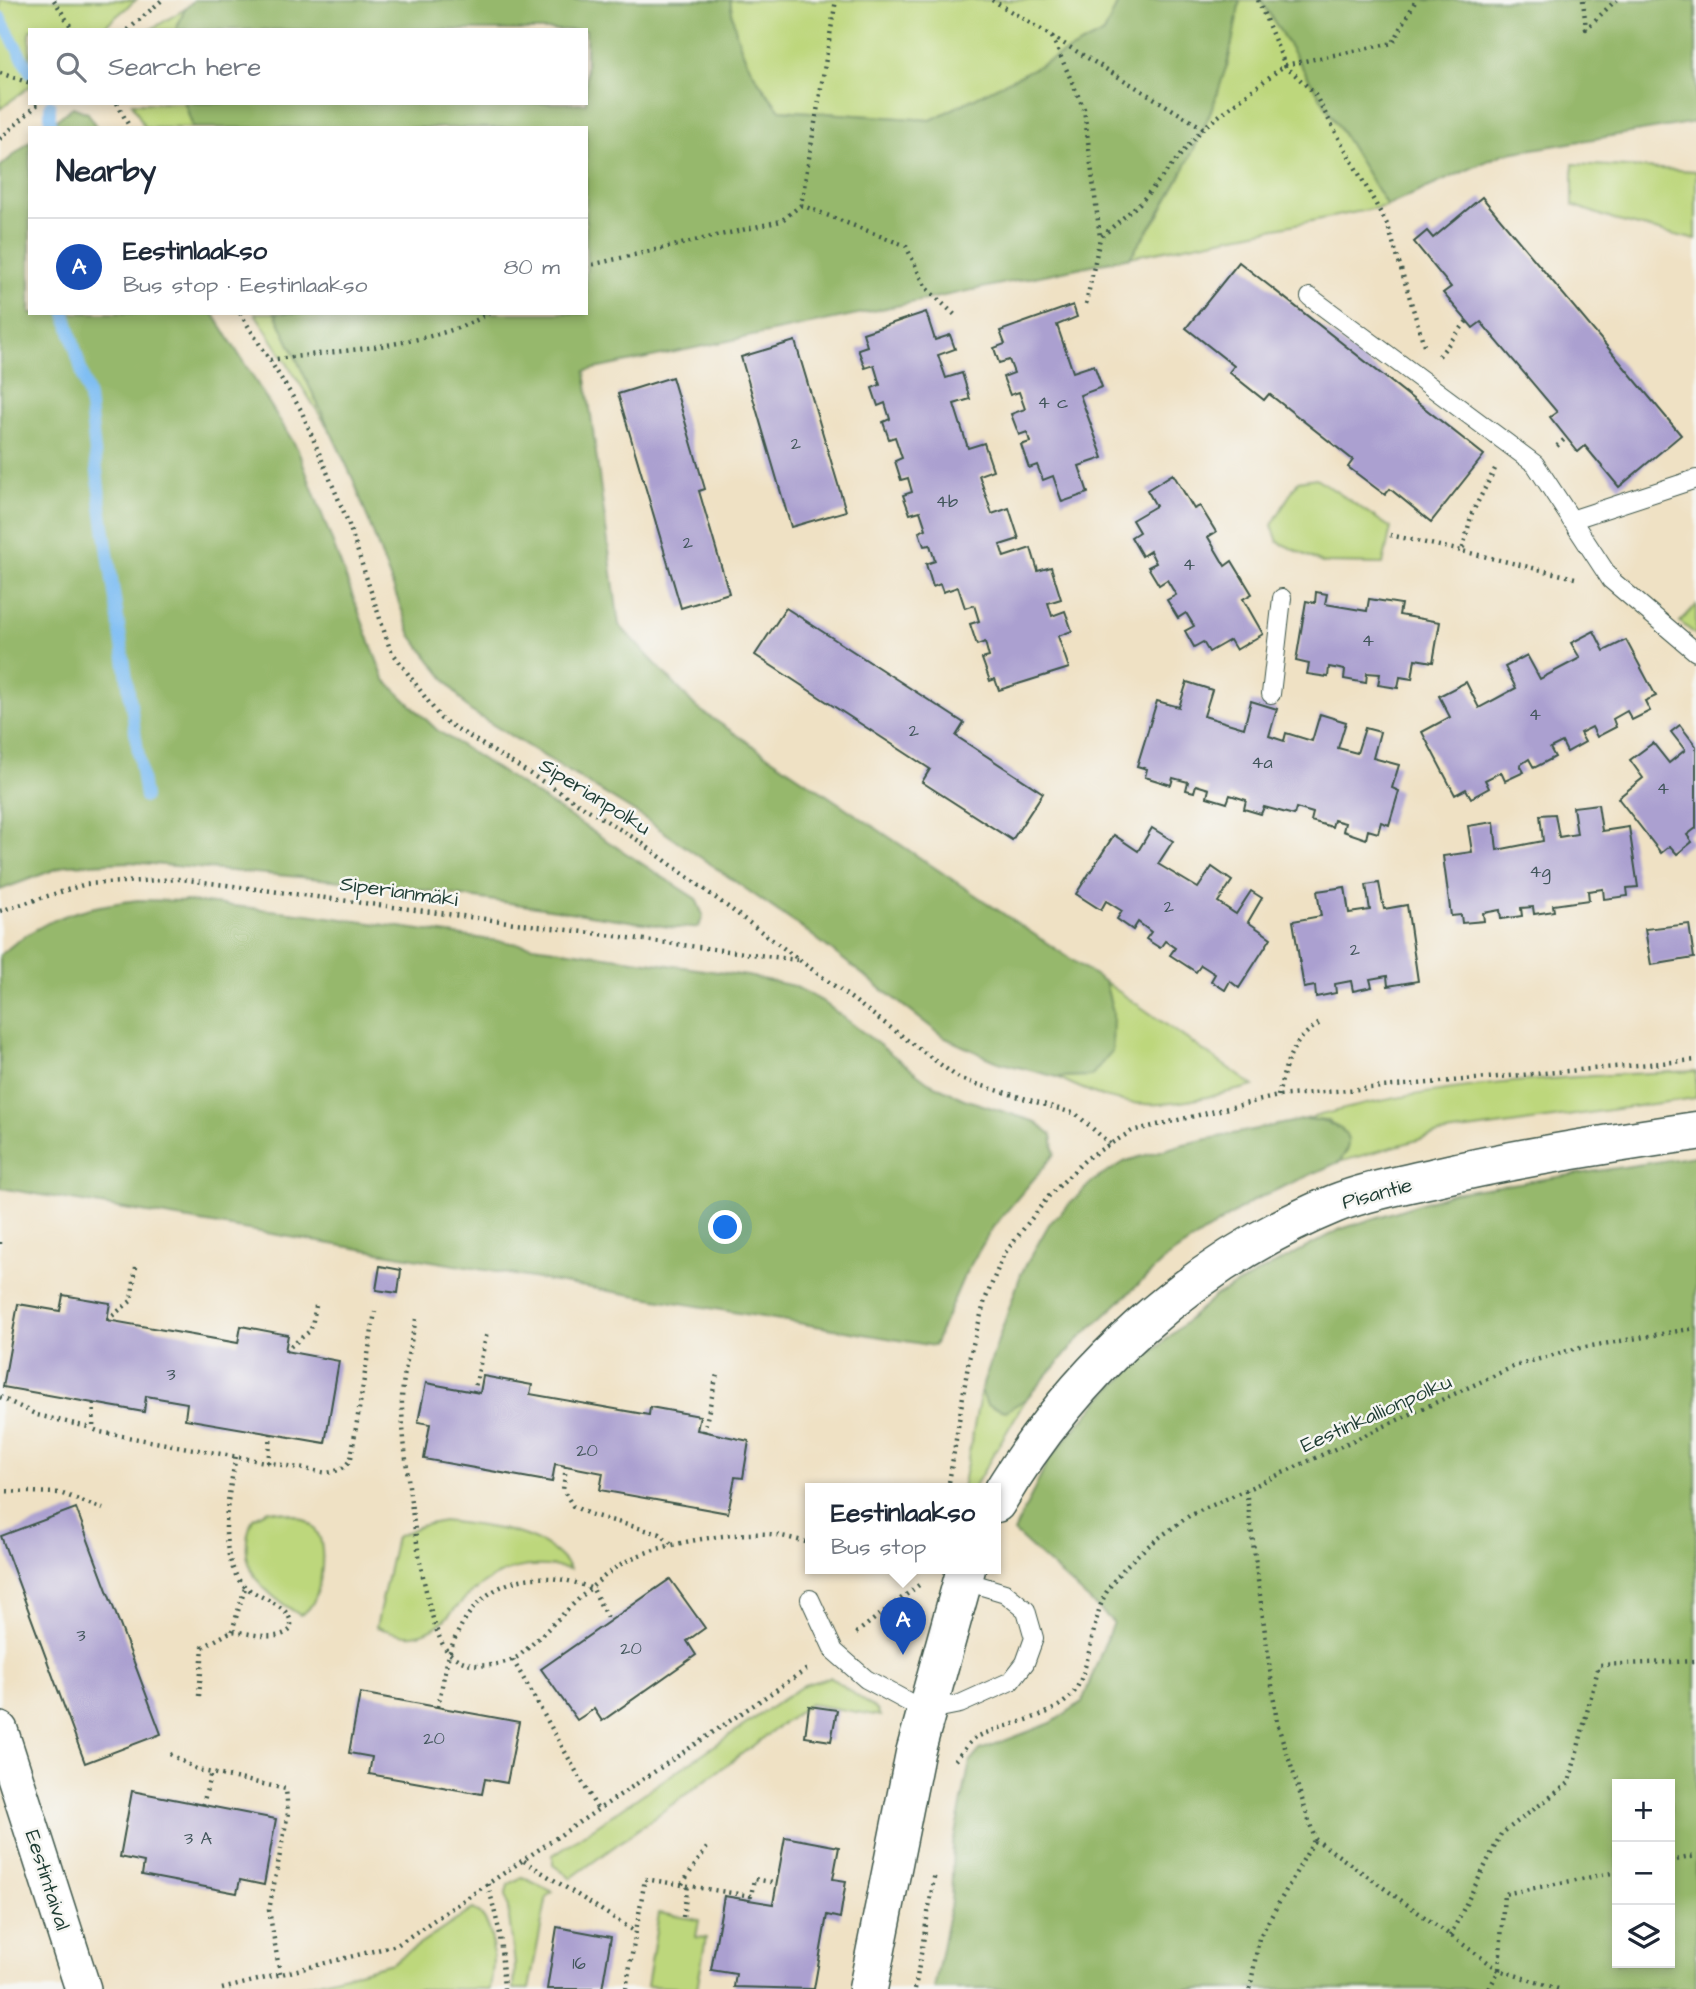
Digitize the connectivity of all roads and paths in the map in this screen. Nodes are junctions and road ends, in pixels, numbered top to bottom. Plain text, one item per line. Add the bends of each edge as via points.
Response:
1 (54, 0) edge
2 (162, 0) edge
3 (836, 0) edge
4 (992, 0) edge
5 (1258, 0) edge
6 (1416, 0) edge
7 (1583, 0) edge
8 (1616, 0) edge
9 (72, 28) edge
10 (130, 28) edge
11 (1052, 36) junction
12 (1285, 65) junction
13 (0, 73) edge
14 (28, 82) edge
15 (37, 105) edge
16 (118, 105) edge
17 (129, 126) edge
18 (1203, 128) junction
19 (0, 139) edge
20 (801, 205) junction
21 (1100, 238) junction
22 (588, 266) edge
23 (1310, 297) dead end
24 (1086, 304) dead end
25 (241, 315) edge
26 (486, 315) edge
27 (956, 316) dead end
28 (1467, 321) dead end
29 (270, 360) junction
30 (1426, 373) junction
31 (1512, 446) junction
32 (1696, 479) edge
33 (1571, 520) junction
34 (1390, 535) dead end
35 (1462, 551) junction
36 (1611, 580) junction
37 (1282, 598) dead end
38 (1696, 652) edge
39 (1271, 694) dead end
40 (0, 911) edge
41 (797, 960) junction
42 (1322, 1023) dead end
43 (1696, 1060) edge
44 (1278, 1096) junction
45 (1696, 1131) edge
46 (1110, 1144) junction
47 (136, 1267) dead end
48 (317, 1300) dead end
49 (375, 1312) dead end
50 (416, 1319) dead end
51 (107, 1320) dead end
52 (1696, 1328) edge
53 (487, 1332) dead end
54 (285, 1351) dead end
55 (717, 1374) dead end
56 (474, 1392) dead end
57 (0, 1397) edge
58 (94, 1403) dead end
59 (93, 1429) junction
60 (704, 1432) dead end
61 (271, 1434) dead end
62 (236, 1456) junction
63 (268, 1463) junction
64 (566, 1466) dead end
65 (949, 1483) edge
66 (0, 1490) edge
67 (1246, 1490) junction
68 (1001, 1494) edge
69 (103, 1508) dead end
70 (805, 1542) edge
71 (672, 1545) junction
72 (964, 1575) edge
73 (921, 1584) dead end
74 (245, 1588) junction
75 (593, 1589) junction
76 (810, 1599) dead end
77 (609, 1622) dead end
78 (232, 1630) junction
79 (834, 1651) junction
80 (450, 1654) junction
81 (513, 1660) junction
82 (1696, 1661) edge
83 (200, 1696) dead end
84 (438, 1707) dead end
85 (925, 1711) junction
86 (0, 1730) edge
87 (170, 1754) dead end
88 (211, 1772) junction
89 (953, 1773) dead end
90 (203, 1805) dead end
91 (598, 1810) junction
92 (1315, 1839) junction
93 (708, 1846) dead end
94 (1696, 1856) edge
95 (1675, 1860) edge
96 (524, 1861) junction
97 (936, 1868) dead end
98 (1612, 1872) edge
99 (777, 1883) dead end
100 (488, 1884) junction
101 (685, 1885) junction
102 (683, 1917) dead end
103 (636, 1932) junction
104 (1450, 1936) junction
105 (1499, 1970) junction
106 (280, 1974) junction
107 (83, 1989) edge
108 (222, 1989) edge
109 (504, 1989) edge
110 (626, 1989) edge
111 (869, 1989) edge
112 (915, 1989) edge
113 (1250, 1989) edge
114 (1489, 1989) edge
115 (1558, 1989) edge

1 - 9 path
2 - 10 path
3 - 20 path
4 - 11 path
5 - 12 path
6 - 12 path via 1393,43
7 - 8 path via 1586,29
11 - 18 path
11 - 21 path via 1084,109
12 - 18 path
12 - 30 path via 1314,93 1388,226
13 - 14 path
15 - 19 path
16 - 17 path
18 - 21 path via 1141,202
20 - 22 path via 780,221
20 - 27 path via 906,246 926,289
21 - 24 path
23 - 30 lane
25 - 29 path, Siperianpolku
26 - 29 path via 469,326 404,340
28 - 30 path
29 - 41 path, Siperianpolku via 302,410 348,522 390,649 441,719 639,841
30 - 31 lane
31 - 33 lane via 1535,464
31 - 35 path via 1490,475 1472,513
32 - 33 lane
33 - 36 lane
34 - 35 path
35 - 36 path via 1569,578
36 - 38 lane
37 - 39 lane
40 - 41 path, Siperianmäki via 86,884 180,879
41 - 46 path, Siperianpolku via 960,1079 1076,1114
42 - 44 path via 1304,1032 1288,1054
43 - 44 path
44 - 46 path via 1132,1131
45 - 68 street, Pisantie via 1526,1156 1336,1203 1267,1236 1215,1266 1103,1360 1023,1456
46 - 65 path via 1087,1158 1049,1196 1004,1254 969,1359
47 - 51 path via 131,1301
48 - 54 path via 311,1330
49 - 63 path via 347,1466 326,1473
50 - 80 path via 402,1409 416,1534 436,1633
52 - 67 path, Eestinkallionpolku via 1574,1349 1516,1366
53 - 56 path
55 - 60 path
57 - 59 path via 37,1415
58 - 59 path
59 - 62 path
61 - 63 path
62 - 63 path
62 - 74 path via 224,1535
64 - 71 path via 563,1490 573,1506 660,1534
66 - 69 path via 60,1493
67 - 89 path, Eestinkallionpolku via 1189,1516 1125,1569 1104,1597 1072,1696 1046,1713 975,1738 955,1760
67 - 92 path via 1277,1723
70 - 71 path via 753,1534
71 - 75 path via 638,1555
72 - 85 street
72 - 85 lane via 1005,1592 1026,1610 1034,1638 1025,1663 1011,1681 960,1704
73 - 79 path
74 - 78 path
74 - 78 path via 288,1612 291,1629 267,1636
75 - 77 path
75 - 80 path via 542,1575 502,1586 466,1616
75 - 81 path
76 - 79 lane
78 - 83 path via 203,1647
79 - 85 lane via 866,1679
79 - 91 path
80 - 81 path via 493,1667
80 - 84 path
81 - 91 path
82 - 104 path via 1599,1665 1569,1783 1500,1834
85 - 111 street
86 - 107 street, Eestintaival
87 - 88 path
88 - 90 path
88 - 106 path via 277,1785 286,1789 289,1797 269,1910
91 - 96 path
92 - 104 path
92 - 113 path via 1259,1938
93 - 101 path
94 - 95 path
96 - 100 path
96 - 103 path
97 - 112 path
98 - 105 path via 1504,1894
99 - 101 path via 754,1879 751,1896
100 - 106 path via 397,1945
100 - 109 path via 500,1934
101 - 102 path
101 - 103 path via 645,1879
103 - 110 path
104 - 105 path
105 - 114 path
105 - 115 path
106 - 108 path

